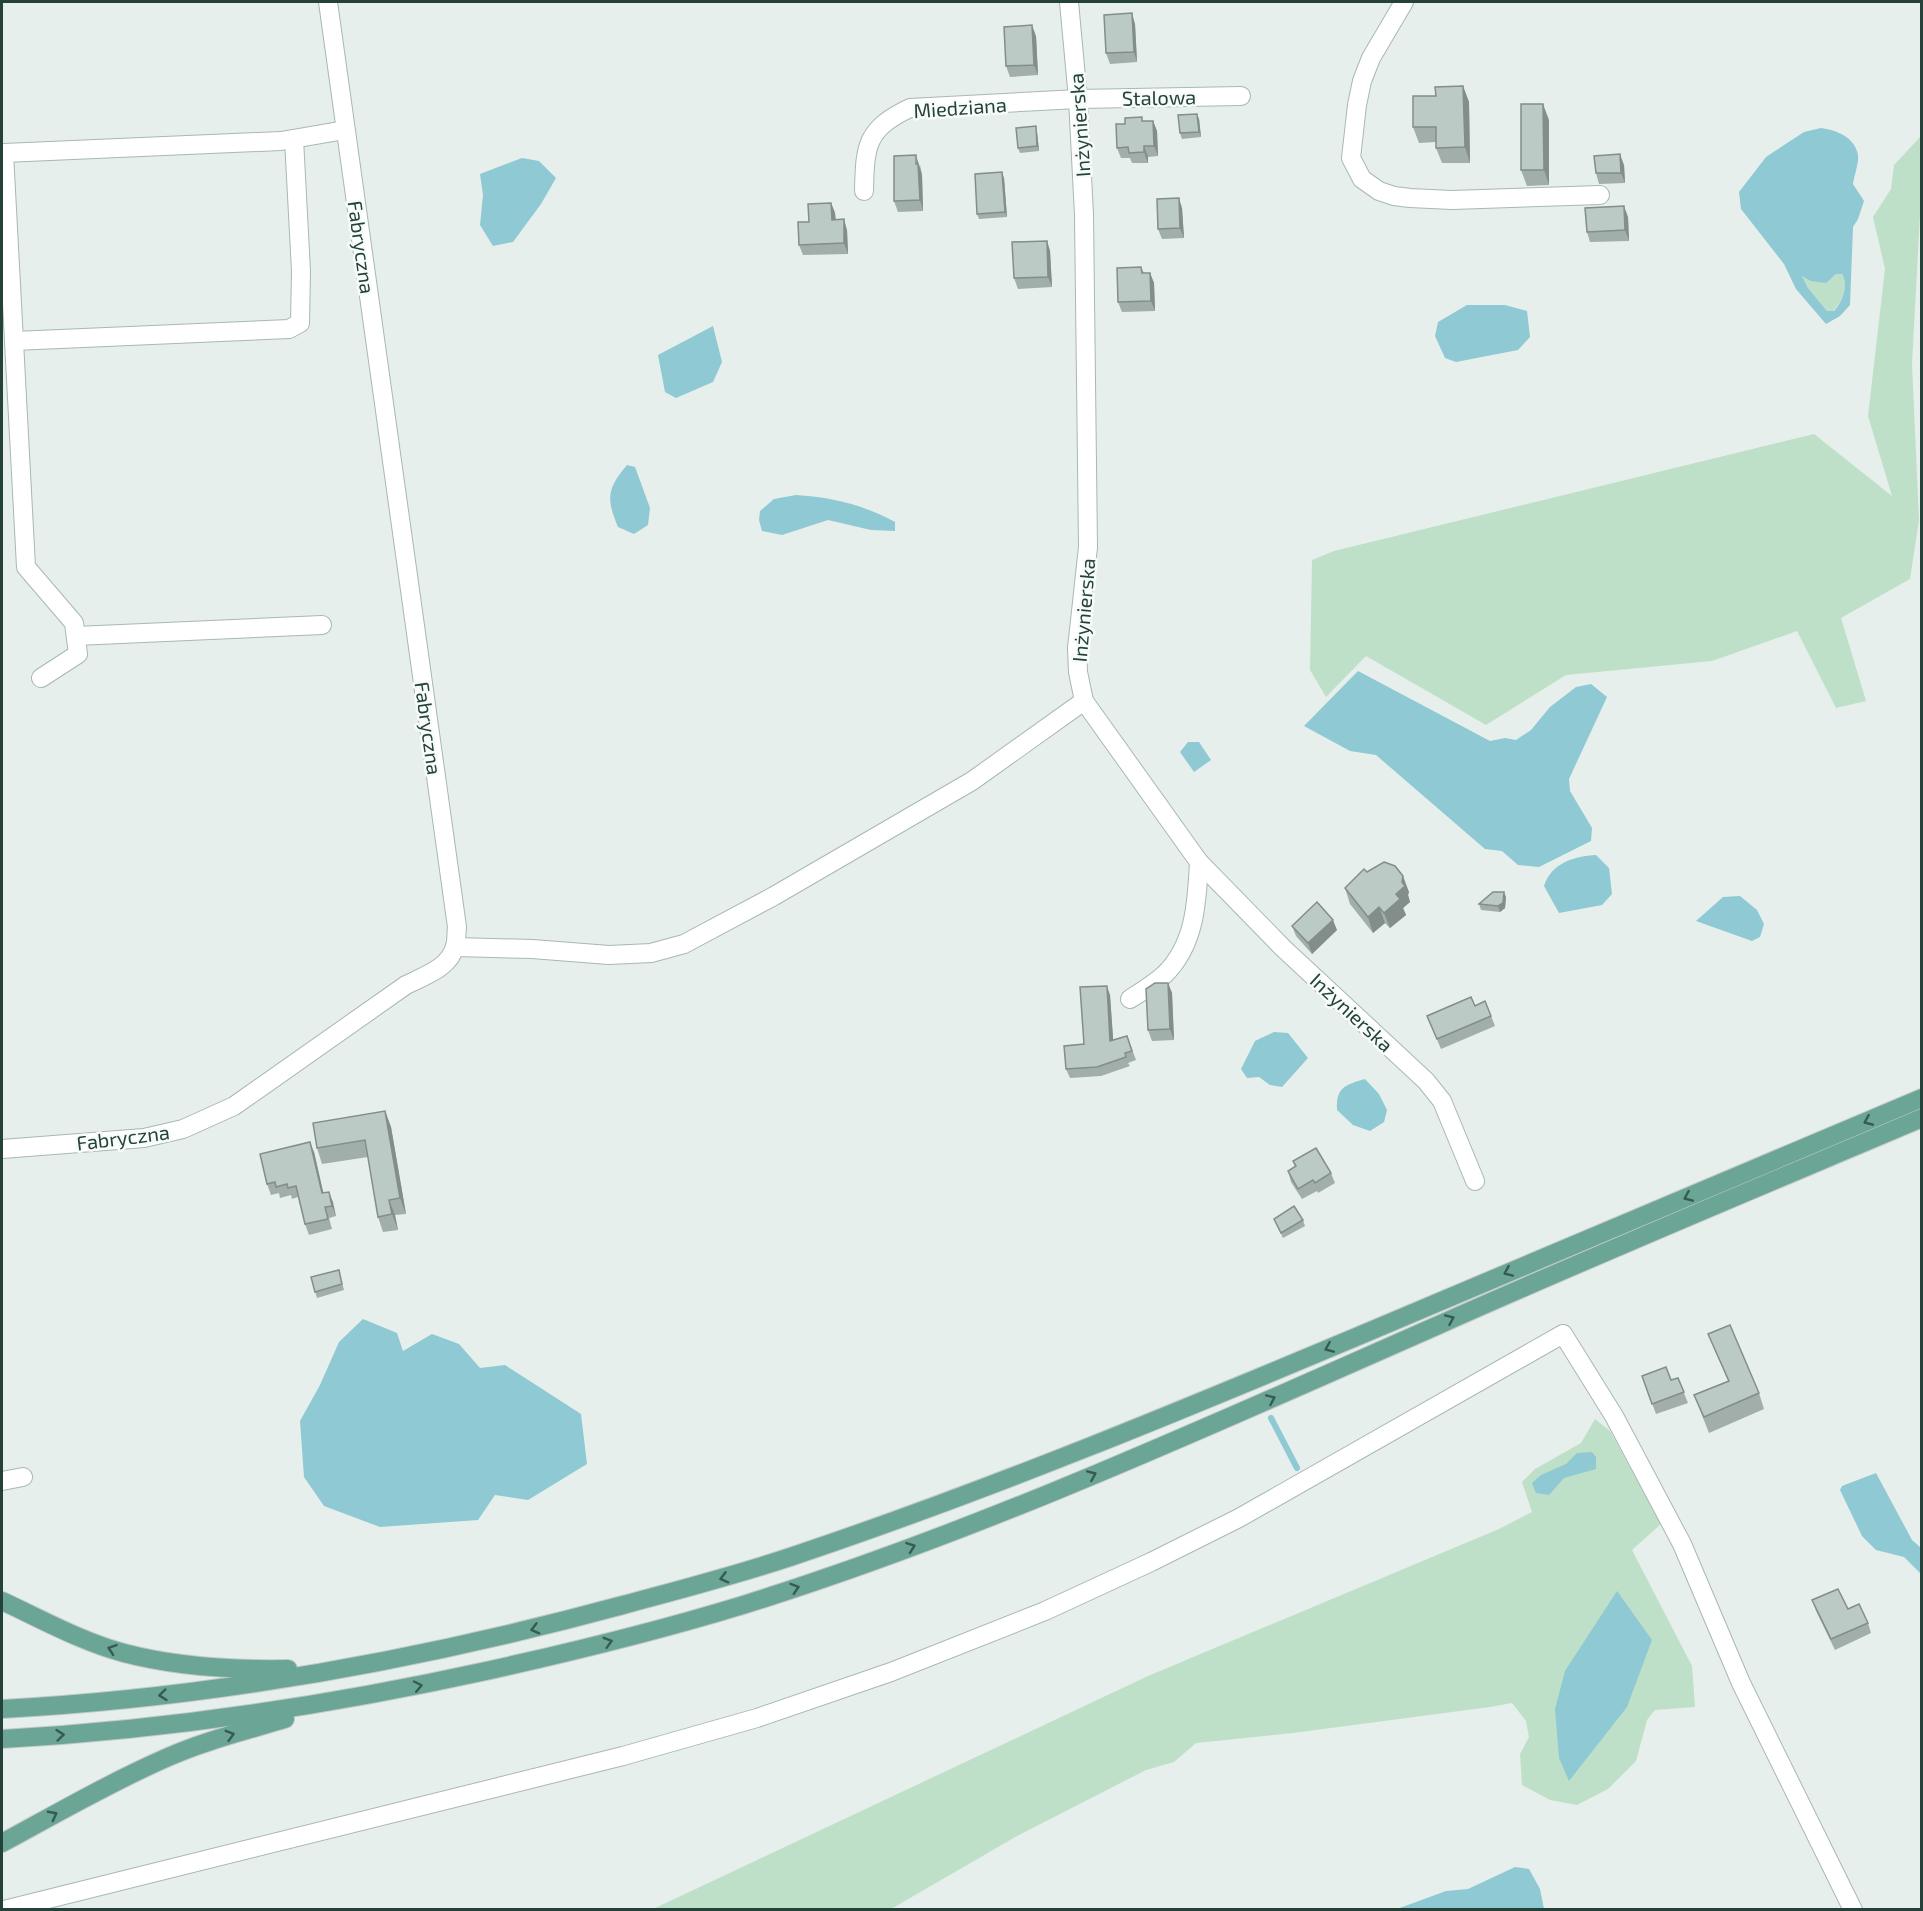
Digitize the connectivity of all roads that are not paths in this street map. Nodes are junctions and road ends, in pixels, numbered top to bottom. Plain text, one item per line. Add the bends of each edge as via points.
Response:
1 (328, 2) edge
2 (1069, 2) edge
3 (1404, 2) edge
4 (1241, 96) dead end
5 (1078, 99) junction
6 (345, 130) junction
7 (294, 139) junction
8 (864, 190) dead end
9 (1600, 195) dead end
10 (14, 341) junction
11 (322, 625) dead end
12 (76, 636) junction
13 (41, 678) dead end
14 (1084, 701) junction
15 (1199, 862) junction
16 (455, 947) junction
17 (1130, 999) dead end
18 (1922, 1098) edge
19 (1922, 1118) edge
20 (2, 1149) edge
21 (1475, 1181) dead end
22 (23, 1478) dead end
23 (2, 1481) edge
24 (2, 1602) edge
25 (346, 1668) junction
26 (360, 1697) junction
27 (2, 1709) edge
28 (2, 1739) edge
29 (2, 1843) edge
30 (4, 1910) edge
31 (1853, 1910) edge

1 - 6 street, Fabryczna
2 - 5 street, Inżynierska
3 - 9 street via 1362,81 1351,158 1362,178 1394,196 1452,200
4 - 5 street, Stalowa
5 - 8 street, Miedziana via 910,108 889,118 871,136
5 - 14 street, Inżynierska via 1084,215 1088,547 1077,648
6 - 7 street
6 - 16 street, Fabryczna via 457,927
7 - 10 street via 300,322 289,329
7 - 10 street via 4,153
10 - 12 street via 26,567 74,623
11 - 12 street
12 - 13 street via 78,654
14 - 15 street, Inżynierska
14 - 16 street via 972,781 774,897 684,944 651,953 609,955
15 - 17 street via 1194,914 1186,945 1163,976
15 - 21 street, Inżynierska via 1283,948 1426,1081 1442,1101
16 - 20 street, Fabryczna via 437,969 406,985 281,1074 217,1114 183,1129 144,1138
18 -> 25 main road via 1144,1426 982,1490 733,1575 524,1632
26 -> 19 main road via 580,1650 741,1605 897,1552 1002,1513 1249,1409
22 - 23 street
25 -> 24 main road via 205,1667 124,1653
25 -> 27 main road via 204,1691
28 -> 26 main road via 214,1720
29 -> 26 main road via 167,1757
30 - 31 street via 623,1756 757,1718 891,1672 1046,1611 1229,1523 1563,1334 1614,1416 1682,1544 1741,1683

